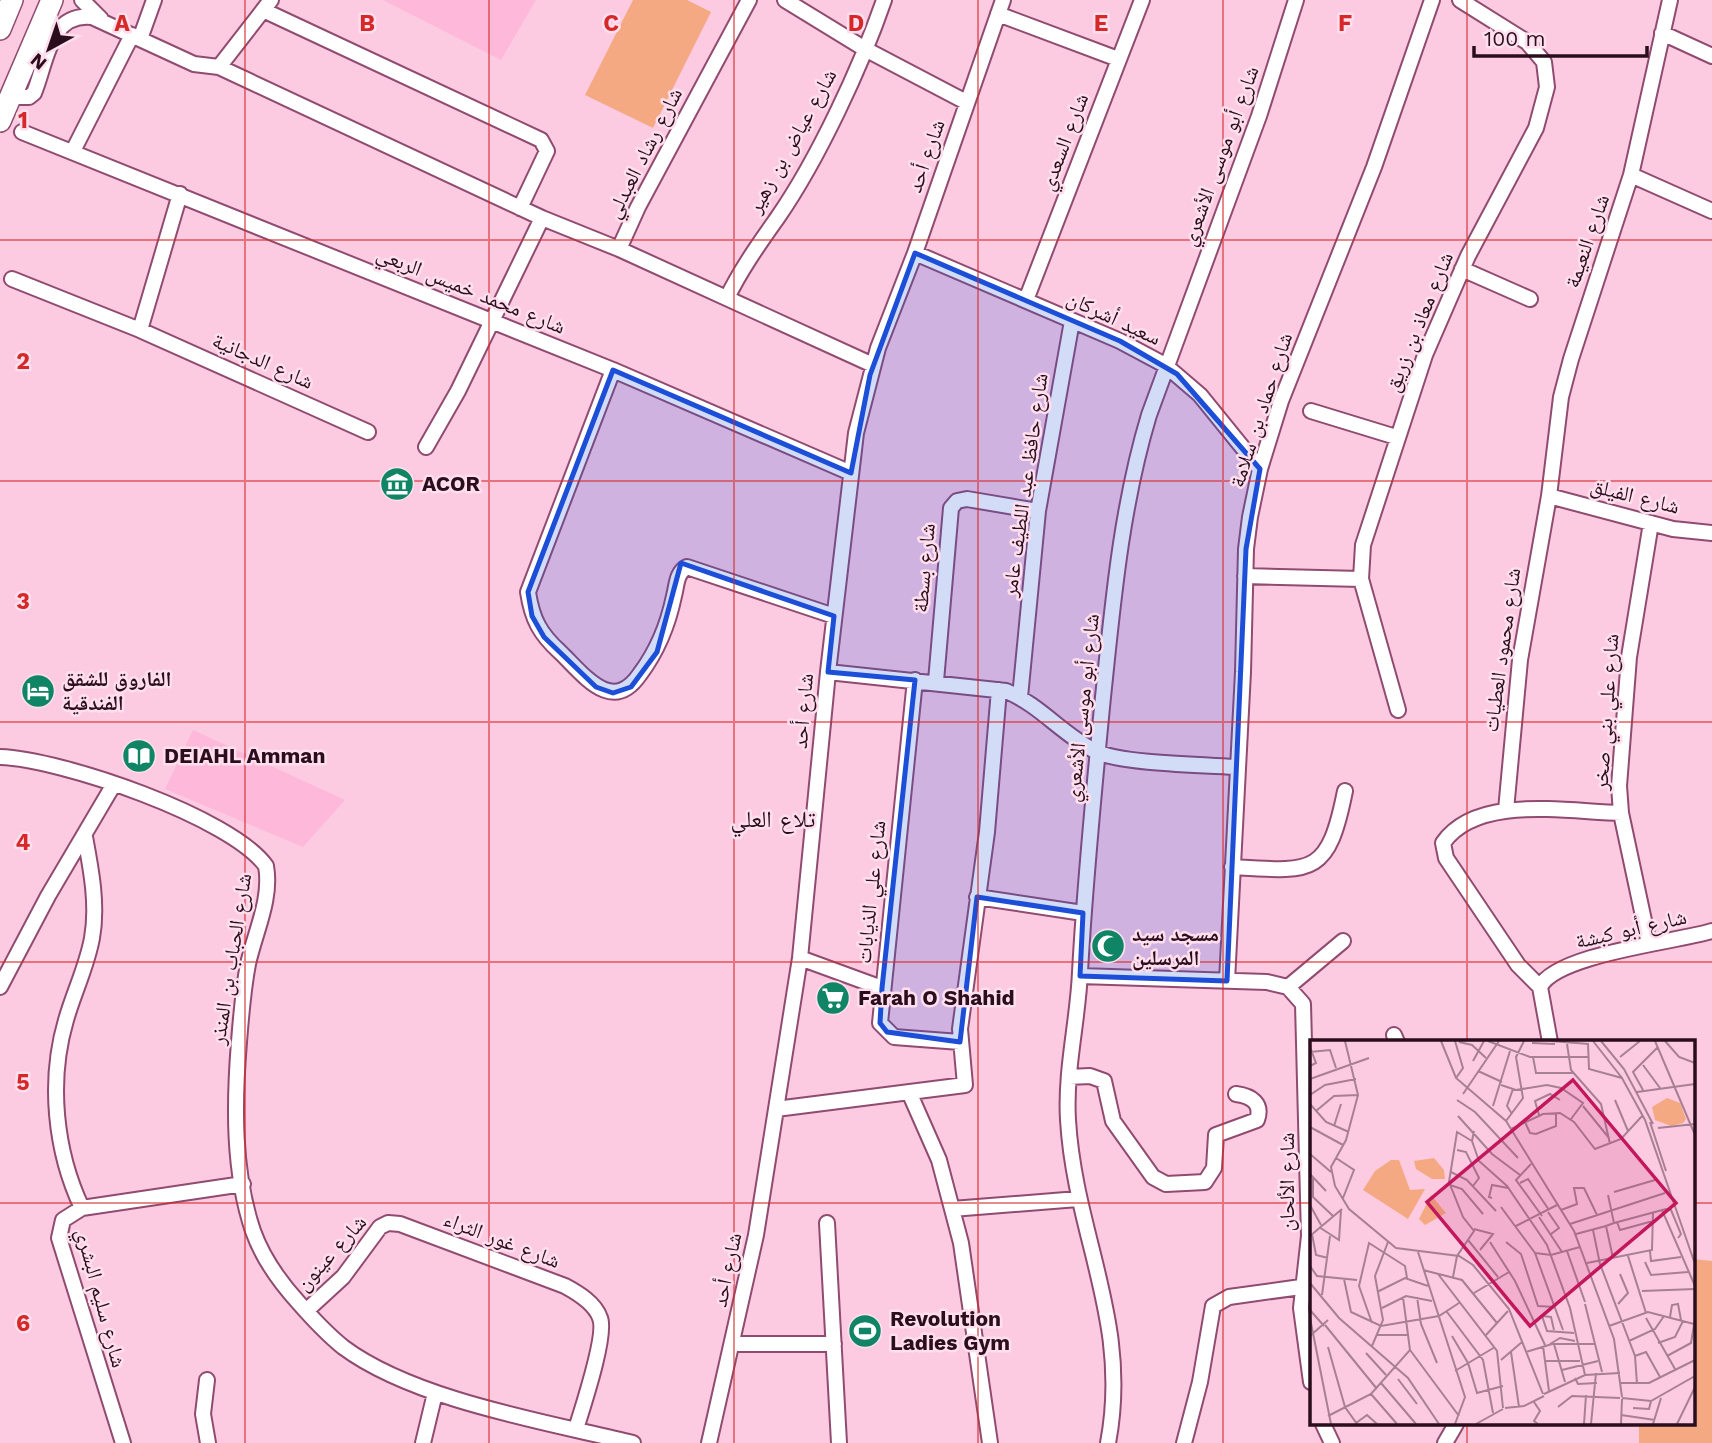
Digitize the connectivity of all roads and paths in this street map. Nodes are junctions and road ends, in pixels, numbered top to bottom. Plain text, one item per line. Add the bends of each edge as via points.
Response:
1 (12, 0) edge
2 (52, 0) edge
3 (82, 0) edge
4 (154, 0) edge
5 (749, 0) edge
6 (785, 0) edge
7 (884, 0) edge
8 (1142, 0) edge
9 (1296, 0) edge
10 (1432, 0) edge
11 (1460, 0) edge
12 (1670, 0) edge
13 (267, 5) edge
14 (1001, 7) edge
15 (0, 18) edge
16 (102, 20) junction
17 (0, 29) edge
18 (1662, 33) junction
19 (136, 37) junction
20 (865, 48) junction
21 (1712, 56) edge
22 (1118, 59) junction
23 (219, 67) junction
24 (10, 97) junction
25 (966, 102) junction
26 (0, 121) edge
27 (22, 132) dead end
28 (73, 151) junction
29 (1631, 176) junction
30 (180, 194) junction
31 (520, 208) junction
32 (1712, 211) edge
33 (542, 218) junction
34 (619, 249) junction
35 (915, 253) junction
36 (1462, 269) junction
37 (12, 279) dead end
38 (727, 298) junction
39 (1530, 299) dead end
40 (1026, 300) junction
41 (1072, 321) junction
42 (491, 323) junction
43 (140, 330) junction
44 (873, 365) junction
45 (1165, 365) junction
46 (613, 370) junction
47 (1311, 411) dead end
48 (368, 432) dead end
49 (1396, 437) junction
50 (426, 447) dead end
51 (1260, 469) junction
52 (851, 473) junction
53 (1549, 496) junction
54 (1038, 511) junction
55 (1651, 523) junction
56 (1712, 533) edge
57 (1245, 576) junction
58 (1361, 579) junction
59 (834, 617) junction
60 (828, 671) junction
61 (915, 680) junction
62 (936, 681) junction
63 (999, 690) junction
64 (1020, 697) junction
65 (1398, 710) dead end
66 (1098, 753) junction
67 (0, 757) edge
68 (1238, 767) junction
69 (114, 784) junction
70 (1345, 791) dead end
71 (1506, 810) junction
72 (1621, 813) junction
73 (85, 836) junction
74 (1232, 867) junction
75 (977, 897) junction
76 (1083, 913) junction
77 (1712, 931) edge
78 (1343, 941) dead end
79 (1649, 944) junction
80 (800, 958) junction
81 (1080, 976) junction
82 (1227, 981) junction
83 (0, 987) edge
84 (1288, 987) junction
85 (1540, 987) junction
86 (882, 988) junction
87 (1550, 1040) edge
88 (960, 1042) junction
89 (1069, 1077) junction
90 (909, 1092) junction
91 (1236, 1094) dead end
92 (776, 1109) junction
93 (243, 1184) junction
94 (1078, 1199) junction
95 (82, 1208) junction
96 (952, 1209) junction
97 (388, 1223) joint
98 (827, 1223) dead end
99 (1310, 1236) edge
100 (1301, 1287) junction
101 (306, 1311) junction
102 (732, 1344) junction
103 (834, 1344) junction
104 (1310, 1372) edge
105 (207, 1380) dead end
106 (435, 1393) junction
107 (1324, 1426) edge
108 (1452, 1426) edge
109 (576, 1429) junction
110 (123, 1443) edge
111 (208, 1443) edge
112 (423, 1443) edge
113 (633, 1443) edge
114 (709, 1443) edge
115 (839, 1443) edge
116 (990, 1443) edge
117 (1108, 1443) edge
118 (1184, 1443) edge
119 (1332, 1443) edge
120 (1445, 1443) edge

1 - 15 main road
1 - 17 main road
2 - 24 main road
3 - 16 street
4 - 19 street
5 - 34 street, شارع رشاد العبدلي
6 - 20 street
7 - 20 street, شارع عياض بن زهير
8 - 22 street, شارع السعدي
9 - 45 street, شارع أبو موسى الأشعري via 1259,116
10 - 51 street, شارع حماد بن سلامة via 1374,167 1281,401
11 - 36 street, شارع معاذ بن زريق via 1527,42 1544,62 1548,81 1536,128
12 - 18 street, شارع النعيمة
13 - 23 street
13 - 31 street via 541,140 547,151
14 - 22 street
14 - 25 street, شارع أحد
16 - 19 street, شارع رشاد العبدلي
16 - 24 street via 67,19 58,28 34,93
18 - 21 street
18 - 29 street, شارع النعيمة
19 - 23 street, شارع رشاد العبدلي via 194,64
19 - 28 street
20 - 25 street
20 - 38 street, شارع عياض بن زهير via 815,151
22 - 40 street, شارع السعدي
23 - 31 street, شارع رشاد العبدلي
24 - 26 main road
25 - 35 street, شارع أحد
27 - 28 street, شارع محمد خميس الربعي
28 - 30 street, شارع محمد خميس الربعي
29 - 32 street
29 - 53 street, شارع النعيمة via 1567,371
30 - 42 street, شارع محمد خميس الربعي
30 - 43 street
31 - 33 street, شارع رشاد العبدلي
33 - 34 street, شارع رشاد العبدلي
33 - 42 street
34 - 38 street
35 - 40 street, سعيد أشركان
35 - 44 street, شارع أحد
36 - 39 street
36 - 49 street, شارع معاذ بن زريق
37 - 43 street, شارع الدجانية
38 - 44 street
40 - 41 street, سعيد أشركان
41 - 45 street, سعيد أشركان
41 - 54 street, شارع حافظ عبد اللطيف عامر
42 - 46 street, شارع محمد خميس الربعي
42 - 50 street
43 - 48 street, شارع الدجانية
44 - 52 street, شارع أحد
45 - 51 street, سعيد أشركان via 1200,396
45 - 66 street, شارع أبو موسى الأشعري via 1137,456 1122,530
46 - 52 street, شارع محمد خميس الربعي
46 - 59 street via 528,592 532,616 544,637 596,687 614,693 631,687 657,652 679,574 687,567
47 - 49 street
49 - 58 street, شارع معاذ بن زريق via 1363,545
51 - 57 street, شارع حماد بن سلامة
52 - 59 street, شارع أحد
53 - 55 street, شارع الفيلق
53 - 71 street, شارع محمود العطيات via 1520,660
54 - 62 street, شارع بسطة via 967,499 951,508
54 - 64 street, شارع حافظ عبد اللطيف عامر
55 - 56 street, شارع الفيلق
55 - 72 street, شارع علي بني صخر via 1628,666
57 - 58 street
57 - 68 street, شارع حماد بن سلامة
58 - 65 street, شارع معاذ بن زريق
59 - 60 street, شارع أحد
60 - 61 street
60 - 80 street, شارع أحد
61 - 62 street
61 - 86 street, شارع علي الذيابات
62 - 63 street
63 - 64 street
63 - 75 street
64 - 66 street
66 - 68 street
66 - 76 street, شارع أبو موسى الأشعري
67 - 69 street, شارع الحباب بن المنذر via 44,763
68 - 74 street, شارع حماد بن سلامة
69 - 73 street
69 - 93 street, شارع الحباب بن المنذر via 220,829 242,841 266,866 267,895 248,963 238,1053 236,1110
70 - 74 street via 1334,840 1313,863 1288,870
71 - 72 street
71 - 85 street via 1463,824 1442,849 1518,965
72 - 79 street, شارع علي بني صخر
73 - 83 street
73 - 95 street via 94,900 93,937 62,1034 56,1100 62,1153
74 - 82 street, شارع حماد بن سلامة
75 - 76 street
75 - 88 street
76 - 81 street, شارع أبو موسى الأشعري
77 - 79 street, شارع أبو كبشة
78 - 84 street
79 - 85 street, شارع أبو كبشة via 1572,964 1548,976
80 - 86 street
80 - 92 street, شارع أحد
81 - 82 street
81 - 89 street, شارع أبو موسى الأشعري
82 - 84 street
84 - 99 street, شارع الألحان via 1303,1004 1306,1016
85 - 87 street
86 - 88 street, شارع علي الذيابات via 880,1023 894,1037
88 - 90 street via 965,1081 960,1087
89 - 91 street via 1104,1081 1116,1128 1148,1172 1166,1184 1205,1182 1214,1168 1216,1135 1257,1120 1256,1101
89 - 94 street, شارع أبو موسى الأشعري via 1068,1121
90 - 92 street
90 - 96 street via 939,1160
92 - 102 street, شارع أحد via 756,1235
93 - 95 street, شارع سليم البشري
93 - 101 street, شارع الحباب بن المنذر via 260,1248
94 - 96 street
94 - 117 street, شارع أبو موسى الأشعري via 1112,1334 1114,1383
95 - 110 street, شارع سليم البشري via 63,1220 59,1238
96 - 116 street via 979,1353
97 - 101 street, شارع عينون via 343,1277
97 - 109 street, شارع غور الثراء via 565,1286 594,1308 602,1327
98 - 103 street
99 - 100 street, شارع الألحان
100 - 104 street, شارع الألحان
100 - 118 street via 1229,1297 1213,1306
101 - 106 street, شارع الحباب بن المنذر via 362,1359
102 - 103 street
102 - 114 street, شارع أحد
103 - 115 street
105 - 111 street via 203,1414
106 - 109 street, شارع الحباب بن المنذر
106 - 112 street
107 - 119 street
108 - 120 street
109 - 113 street, شارع الحباب بن المنذر

